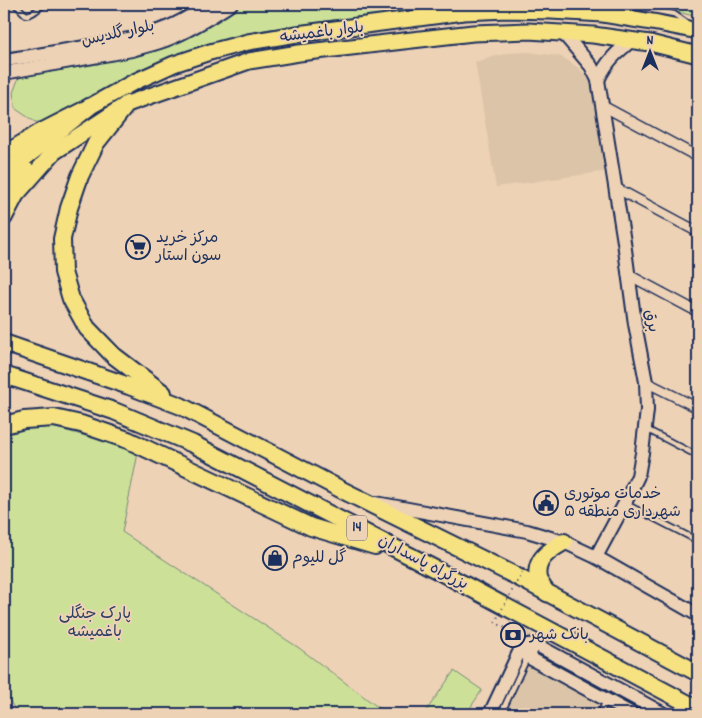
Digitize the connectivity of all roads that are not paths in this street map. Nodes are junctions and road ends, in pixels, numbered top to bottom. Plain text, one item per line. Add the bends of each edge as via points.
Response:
1 (15, 4) edge
2 (44, 4) edge
3 (210, 4) edge
4 (231, 4) edge
5 (622, 4) edge
6 (509, 7) edge
7 (553, 7) edge
8 (698, 31) edge
9 (563, 33) junction
10 (632, 40) junction
11 (698, 55) edge
12 (4, 60) edge
13 (4, 73) edge
14 (598, 80) junction
15 (127, 104) junction
16 (603, 106) junction
17 (90, 107) junction
18 (54, 152) junction
19 (4, 154) edge
20 (698, 156) edge
21 (4, 174) edge
22 (616, 188) junction
23 (4, 191) edge
24 (4, 218) edge
25 (698, 232) edge
26 (627, 274) junction
27 (698, 312) edge
28 (4, 343) edge
29 (4, 375) edge
30 (646, 382) junction
31 (181, 406) junction
32 (698, 408) edge
33 (4, 425) edge
34 (645, 428) junction
35 (698, 456) edge
36 (365, 501) junction
37 (625, 504) junction
38 (698, 541) edge
39 (564, 542) junction
40 (596, 557) junction
41 (416, 559) junction
42 (546, 593) junction
43 (698, 616) edge
44 (535, 644) junction
45 (528, 657) junction
46 (698, 673) edge
47 (663, 690) junction
48 (606, 700) junction
49 (618, 707) junction
50 (698, 709) edge
51 (490, 714) edge
52 (501, 714) edge
53 (600, 714) edge
54 (632, 714) edge
55 (653, 714) edge
56 (664, 714) edge
57 (694, 714) edge

1 - 2 lane via 28,16
3 - 12 street, بلوار گلدیس via 167,28 149,34
4 - 13 street, بلوار گلدیس via 190,29 152,45
5 - 8 lane via 674,14
6 - 7 main road, بلوار باغمیشه
6 - 17 main road, بلوار باغمیشه via 248,42 174,64
7 - 8 main road, بلوار باغمیشه
9 - 10 main road, بلوار باغمیشه
9 - 14 street via 591,66
9 - 15 main road, بلوار باغمیشه via 473,32 298,53 249,61
10 - 11 main road, بلوار باغمیشه
10 - 14 street via 614,56
14 - 16 street, برق
15 - 18 main road, بلوار باغمیشه
15 - 31 highway via 96,143 80,176 62,239 63,272 71,299 87,328 113,355
16 - 20 street
16 - 22 street, برق
17 - 19 main road, بلوار باغمیشه
17 - 21 highway
18 - 23 main road
18 - 24 main road, بلوار باغمیشه via 16,195
22 - 25 street
22 - 26 street, برق
26 - 27 street
26 - 30 street, برق
28 - 31 highway, بزرگراه پاسداران / 14
29 - 41 highway, بزرگراه پاسداران / 14 via 114,411 193,444
30 - 32 street
30 - 34 street, برق
31 - 36 highway, بزرگراه پاسداران / 14
33 - 41 highway via 54,418 81,424 128,440 311,527
34 - 35 lane
34 - 37 street, برق via 638,476
36 - 39 street via 527,531
36 - 42 highway, بزرگراه پاسداران / 14
37 - 38 lane
37 - 40 street, برق
39 - 40 street
39 - 42 highway via 542,557 538,579
40 - 43 street
41 - 47 highway, بزرگراه پاسداران / 14
42 - 46 highway, بزرگراه پاسداران / 14
44 - 45 street
44 - 51 street via 522,646
44 - 56 street
45 - 48 street
45 - 52 lane
47 - 50 highway, بزرگراه پاسداران / 14
47 - 57 highway
48 - 49 street
48 - 53 lane
49 - 54 street
49 - 55 street via 624,697

